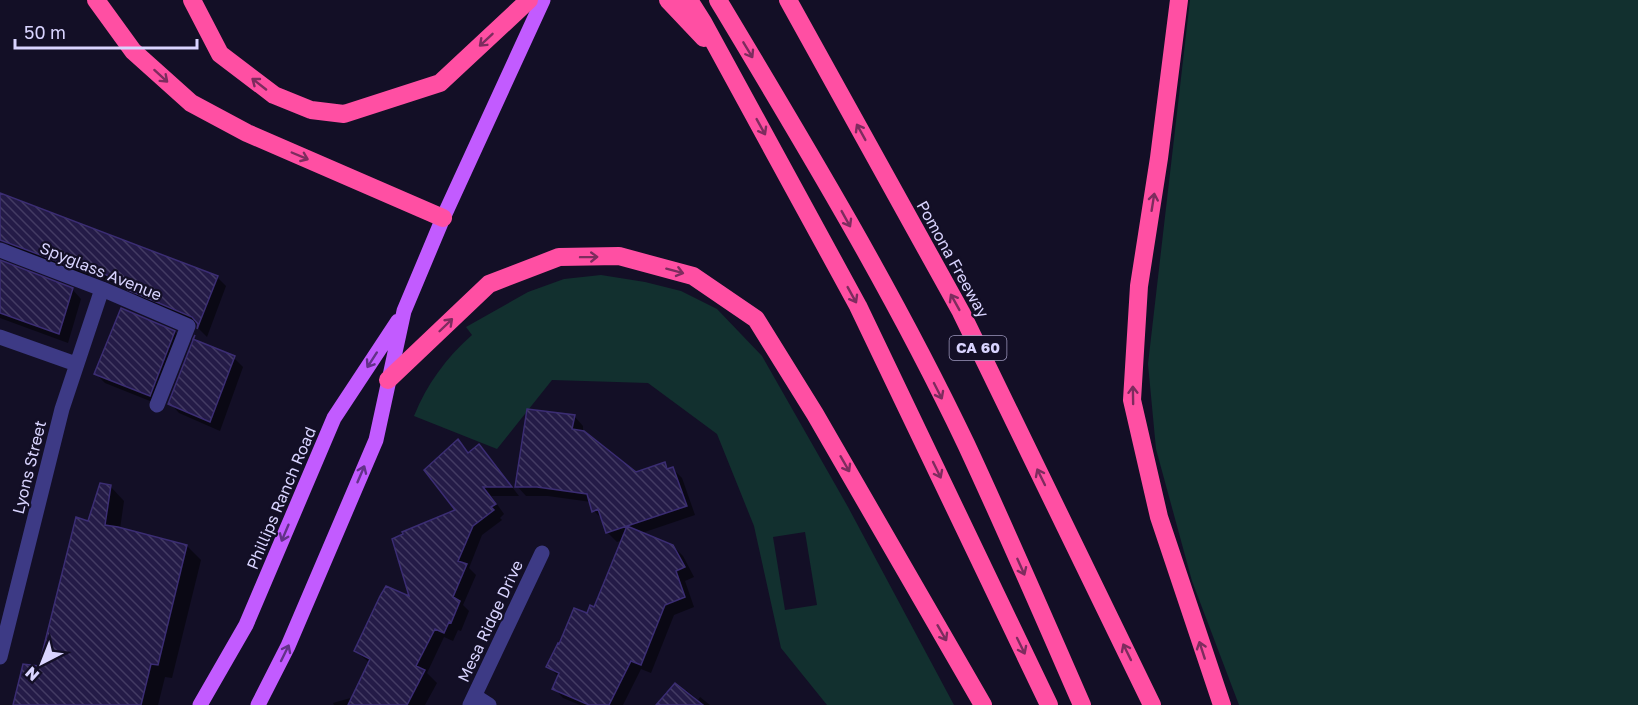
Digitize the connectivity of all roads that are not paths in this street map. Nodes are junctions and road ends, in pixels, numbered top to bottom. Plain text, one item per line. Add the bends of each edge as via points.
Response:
1 (96, 0) edge
2 (192, 0) edge
3 (529, 0) edge
4 (543, 0) edge
5 (668, 0) edge
6 (689, 0) edge
7 (718, 0) edge
8 (788, 0) edge
9 (1179, 0) edge
10 (723, 57) junction
11 (443, 218) junction
12 (0, 250) edge
13 (102, 289) junction
14 (404, 311) junction
15 (0, 337) edge
16 (76, 364) junction
17 (388, 380) junction
18 (157, 405) dead end
19 (542, 553) dead end
20 (0, 657) edge
21 (472, 701) edge
22 (200, 705) edge
23 (258, 705) edge
24 (489, 705) edge
25 (983, 705) edge
26 (1049, 705) edge
27 (1082, 705) edge
28 (1152, 705) edge
29 (1222, 705) edge

1 -> 11 highway via 133,51 191,103 247,133
3 -> 2 highway via 440,83 345,114 311,110 274,95 220,54
4 - 11 main road, Phillips Ranch Road
5 - 10 highway
6 - 10 highway
7 -> 27 highway via 812,158 907,330 965,443
28 -> 8 highway, Pomona Freeway / CA 60 via 961,312
29 -> 9 highway via 1159,517 1132,400 1139,286
10 -> 26 highway via 858,306
11 - 14 main road, Phillips Ranch Road
12 - 13 street, Spyglass Avenue
13 - 16 street, Lyons Street
13 - 18 street, Spyglass Avenue via 188,326
14 - 17 main road, Phillips Ranch Road
14 -> 22 main road, Phillips Ranch Road via 334,418 246,625
15 - 16 street
16 - 20 street, Lyons Street
23 -> 17 main road, Phillips Ranch Road via 288,646 376,440
17 -> 25 highway via 489,284 559,258 619,256 693,276 756,319
19 - 21 street, Mesa Ridge Drive
21 - 24 street

